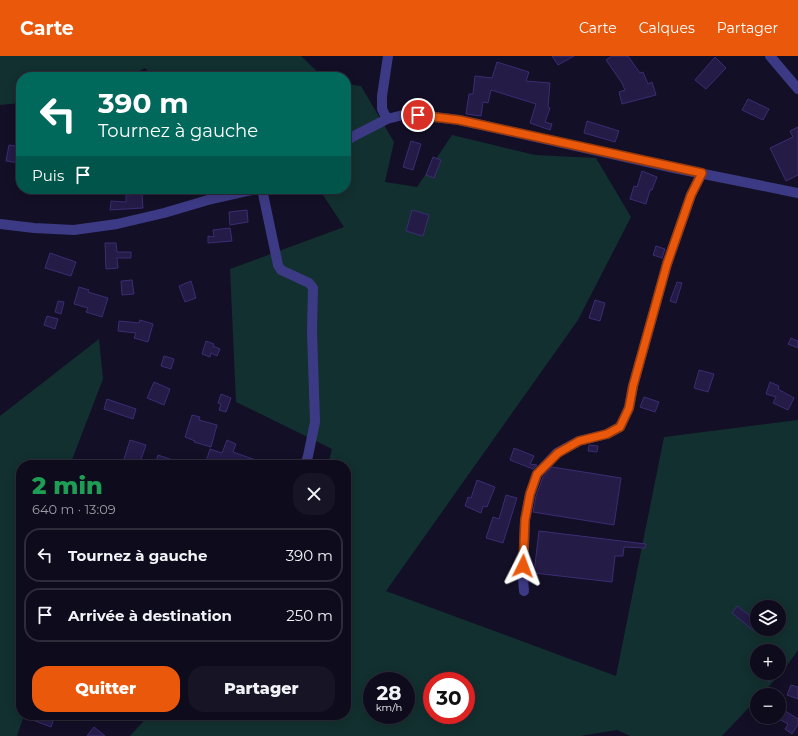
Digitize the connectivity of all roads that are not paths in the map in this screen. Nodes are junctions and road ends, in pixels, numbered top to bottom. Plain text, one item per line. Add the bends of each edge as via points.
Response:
1 (388, 56) edge
2 (770, 56) edge
3 (798, 89) edge
4 (387, 119) junction
5 (351, 138) edge
6 (702, 173) junction
7 (798, 193) edge
8 (234, 194) edge
9 (263, 194) edge
10 (0, 224) edge
11 (306, 460) edge
12 (524, 590) dead end

1 - 4 street via 382,96 382,109
2 - 3 street
4 - 5 street
4 - 6 street via 418,115 459,120
6 - 7 street
6 - 12 street via 691,195 667,264 629,408 620,427 607,434 579,441 558,453 537,474 525,520 522,579
8 - 10 street via 117,224 74,230
9 - 11 street via 278,265 313,288 315,422

